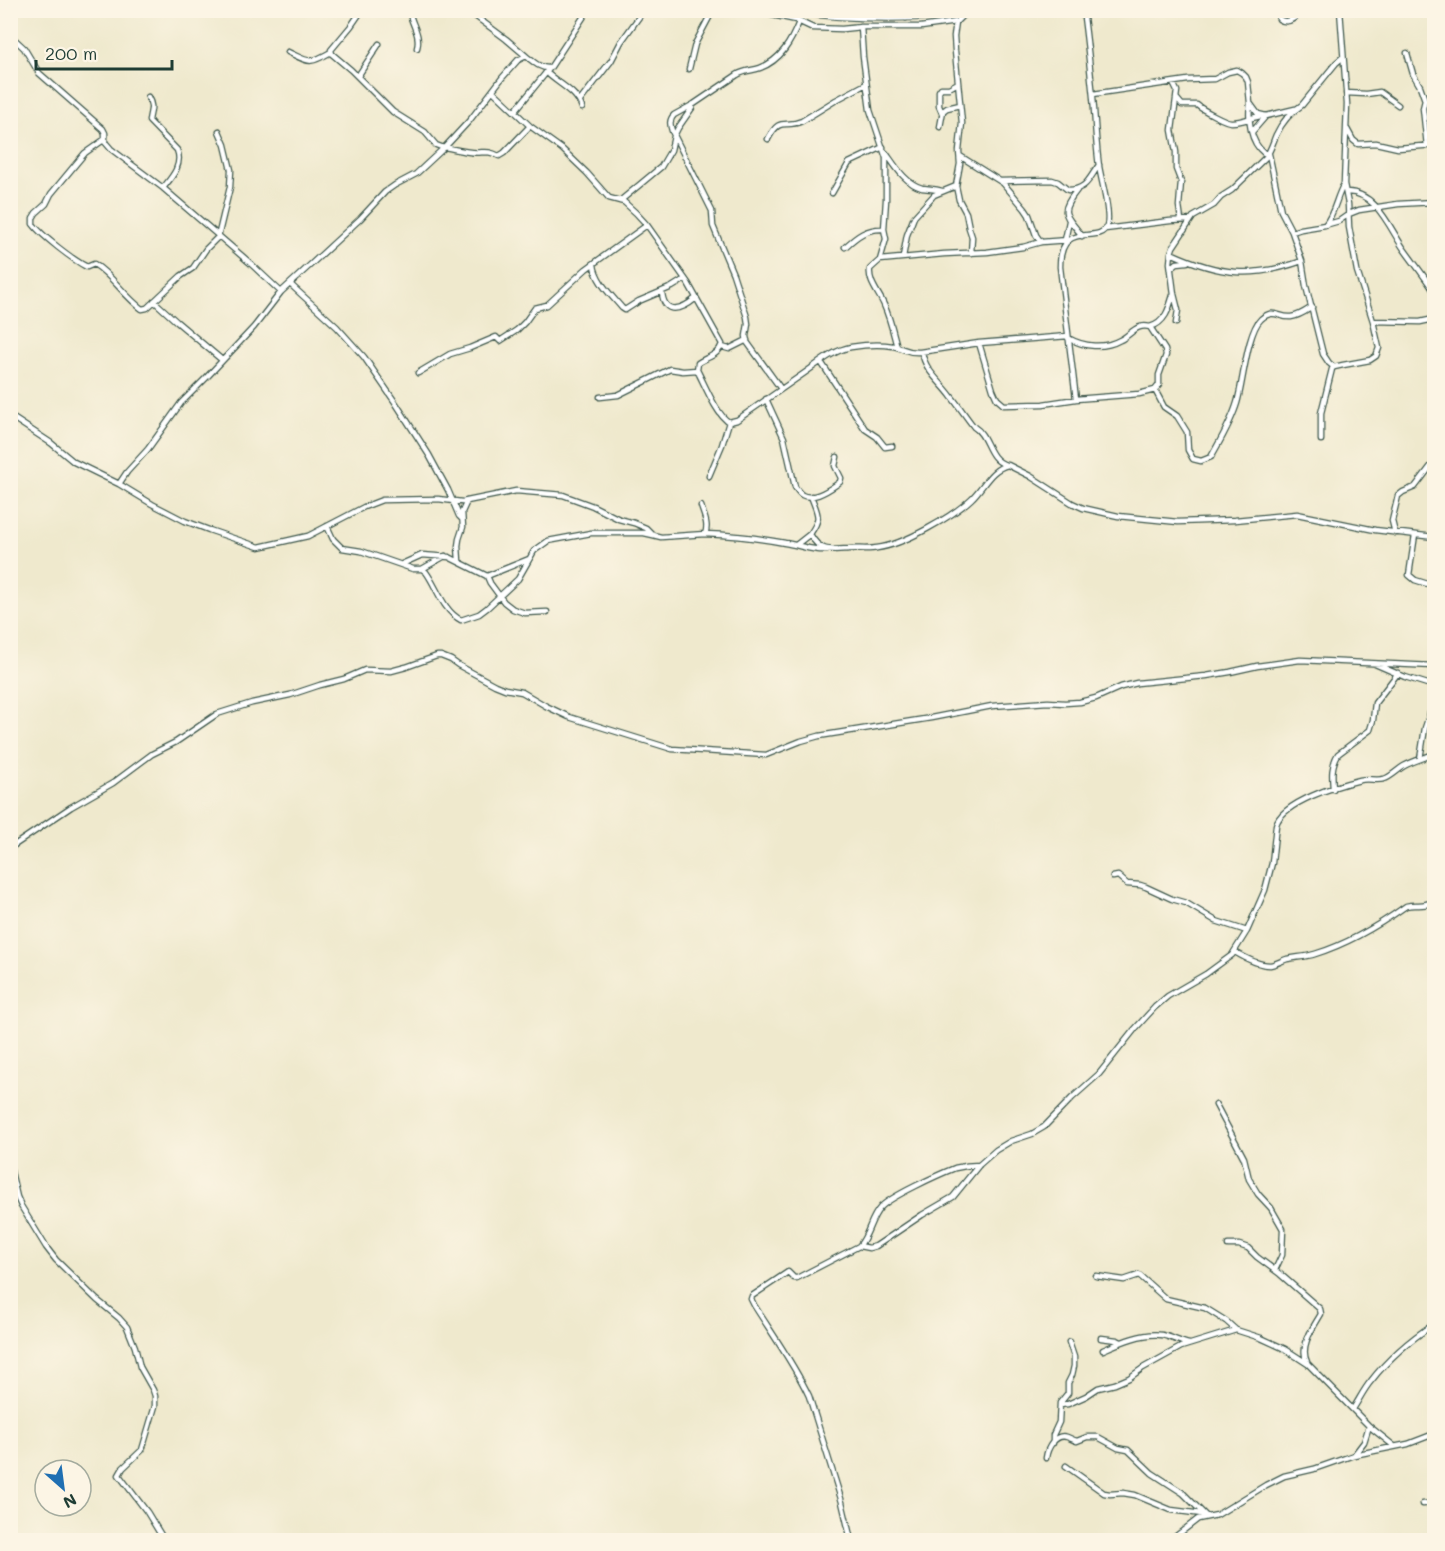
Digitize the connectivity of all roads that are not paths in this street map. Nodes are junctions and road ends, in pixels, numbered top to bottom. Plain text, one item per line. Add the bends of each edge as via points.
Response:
1 (362, 10) edge
2 (409, 10) edge
3 (467, 10) edge
4 (588, 10) edge
5 (644, 10) edge
6 (713, 10) edge
7 (748, 10) edge
8 (782, 10) edge
9 (891, 10) edge
10 (1000, 10) edge
11 (1083, 10) edge
12 (1277, 10) edge
13 (1302, 10) edge
14 (1340, 10) edge
15 (806, 12) edge
16 (963, 15) junction
17 (906, 18) junction
18 (802, 22) junction
19 (956, 22) junction
20 (861, 27) junction
21 (873, 27) junction
22 (10, 35) edge
23 (862, 40) junction
24 (379, 44) dead end
25 (417, 48) dead end
26 (288, 52) dead end
27 (331, 52) junction
28 (1407, 53) dead end
29 (526, 56) junction
30 (1343, 57) junction
31 (689, 69) dead end
32 (548, 70) junction
33 (358, 76) junction
34 (958, 83) junction
35 (1173, 83) junction
36 (866, 84) junction
37 (493, 91) junction
38 (1346, 93) junction
39 (1093, 94) junction
40 (148, 98) dead end
41 (1177, 98) junction
42 (580, 101) junction
43 (1250, 103) junction
44 (694, 104) junction
45 (960, 105) junction
46 (1398, 105) dead end
47 (582, 108) dead end
48 (1295, 109) junction
49 (515, 111) junction
50 (942, 113) junction
51 (1264, 116) junction
52 (1250, 118) junction
53 (530, 126) junction
54 (940, 127) dead end
55 (1346, 127) junction
56 (219, 131) dead end
57 (1252, 132) junction
58 (456, 135) junction
59 (674, 136) junction
60 (105, 139) junction
61 (768, 139) dead end
62 (1434, 145) edge
63 (1427, 146) junction
64 (445, 148) junction
65 (883, 148) junction
66 (456, 149) junction
67 (1269, 153) junction
68 (960, 156) junction
69 (1099, 165) junction
70 (1000, 181) junction
71 (1344, 184) junction
72 (956, 186) junction
73 (163, 188) junction
74 (1077, 190) junction
75 (942, 191) junction
76 (1346, 192) junction
77 (832, 194) dead end
78 (620, 201) junction
79 (1434, 201) edge
80 (1377, 208) junction
81 (1349, 214) junction
82 (1182, 220) junction
83 (1190, 220) junction
84 (1069, 221) junction
85 (647, 225) junction
86 (1325, 225) junction
87 (1105, 229) junction
88 (884, 230) junction
89 (1292, 232) junction
90 (1082, 236) junction
91 (218, 237) junction
92 (1067, 240) junction
93 (1041, 242) junction
94 (846, 247) dead end
95 (970, 253) junction
96 (1171, 253) junction
97 (903, 257) junction
98 (879, 260) junction
99 (1191, 261) junction
100 (1302, 261) junction
101 (594, 264) junction
102 (1171, 268) junction
103 (685, 279) junction
104 (290, 284) junction
105 (1434, 291) edge
106 (281, 292) junction
107 (662, 292) junction
108 (1174, 294) junction
109 (696, 298) junction
110 (154, 301) junction
111 (1312, 308) junction
112 (1434, 319) edge
113 (1373, 321) junction
114 (1176, 322) dead end
115 (1150, 327) junction
116 (1068, 337) junction
117 (747, 340) junction
118 (979, 343) junction
119 (1082, 345) junction
120 (722, 347) junction
121 (897, 347) junction
122 (922, 352) junction
123 (1070, 356) junction
124 (222, 360) junction
125 (821, 362) junction
126 (1334, 367) junction
127 (697, 370) junction
128 (418, 373) dead end
129 (781, 389) junction
130 (1155, 390) junction
131 (600, 397) dead end
132 (766, 399) junction
133 (1076, 399) junction
134 (10, 416) edge
135 (729, 422) junction
136 (1321, 440) dead end
137 (892, 446) dead end
138 (837, 458) dead end
139 (1434, 462) edge
140 (1008, 465) junction
141 (709, 476) dead end
142 (119, 484) junction
143 (811, 496) junction
144 (452, 501) junction
145 (467, 501) junction
146 (701, 506) dead end
147 (462, 519) junction
148 (327, 526) junction
149 (1395, 533) junction
150 (705, 534) junction
151 (810, 534) junction
152 (653, 535) junction
153 (1415, 535) junction
154 (1434, 537) edge
155 (796, 545) junction
156 (827, 550) junction
157 (446, 556) junction
158 (529, 559) junction
159 (459, 561) junction
160 (402, 564) junction
161 (422, 569) junction
162 (487, 576) junction
163 (1434, 586) edge
164 (500, 596) junction
165 (547, 612) dead end
166 (1373, 663) junction
167 (1434, 666) edge
168 (1398, 673) junction
169 (1433, 686) edge
170 (1434, 754) edge
171 (1420, 759) junction
172 (1333, 789) junction
173 (10, 848) edge
174 (1113, 878) dead end
175 (1434, 901) edge
176 (1246, 930) junction
177 (1235, 952) junction
178 (1216, 1105) dead end
179 (979, 1165) junction
180 (10, 1167) edge
181 (1228, 1245) dead end
182 (859, 1246) junction
183 (1275, 1270) junction
184 (1096, 1276) dead end
185 (1434, 1324) edge
186 (1236, 1330) junction
187 (1101, 1338) dead end
188 (1069, 1342) dead end
189 (1121, 1342) junction
190 (1191, 1344) junction
191 (1103, 1350) dead end
192 (1308, 1364) junction
193 (1060, 1405) junction
194 (1353, 1409) junction
195 (1369, 1426) junction
196 (1434, 1434) edge
197 (1053, 1443) junction
198 (1394, 1446) junction
199 (1354, 1455) junction
200 (1046, 1458) dead end
201 (1066, 1466) dead end
202 (1434, 1503) edge
203 (1423, 1504) dead end
204 (1205, 1515) junction
205 (164, 1540) edge
206 (851, 1540) edge
207 (1171, 1540) edge

1 - 27 street
2 - 25 street via 419,39
3 - 29 street
4 - 32 street
5 - 42 street
6 - 31 street via 695,44
7 - 18 street
8 - 15 main road
9 - 17 street
10 - 16 main road
11 - 39 street
12 - 13 street via 1279,19 1287,22
14 - 30 street
15 - 17 main road
15 - 18 street
16 - 17 main road
16 - 19 street
18 - 20 street via 813,28
18 - 44 street via 778,58 763,68 742,72
19 - 21 street
19 - 34 street
20 - 21 street
20 - 23 street
21 - 23 street
22 - 60 street via 24,48 38,72 104,129
23 - 36 street
24 - 33 street
26 - 27 street via 306,61
27 - 33 street
28 - 63 street via 1425,100
29 - 32 street
29 - 37 street via 518,60
30 - 38 street
30 - 48 street
32 - 42 street
32 - 49 street
33 - 64 street via 393,112
34 - 45 street
34 - 50 street via 939,91
35 - 39 street
35 - 41 street
35 - 43 street via 1215,79 1238,70 1248,82
36 - 61 street via 795,124 777,126
36 - 65 street via 871,118
37 - 49 street
37 - 58 street
38 - 46 street via 1380,92
38 - 55 street
39 - 69 street
40 - 73 street via 152,104 148,121 179,155 178,166
41 - 52 street via 1182,105 1197,105 1230,122
41 - 82 street via 1172,130 1181,182
42 - 47 street
43 - 51 street via 1257,114
43 - 52 street
44 - 59 street
44 - 59 street via 672,118
45 - 50 street
45 - 68 street
48 - 51 street
48 - 67 street via 1282,124
49 - 53 street
50 - 54 street
51 - 52 street
51 - 57 street
52 - 57 street
53 - 66 street via 501,155
53 - 78 street via 562,150 609,198
55 - 63 street via 1358,144
55 - 71 street
56 - 91 street via 231,170
57 - 67 street via 1257,148
58 - 64 street
58 - 66 street
59 - 78 street via 661,167
59 - 117 street via 712,211 713,226 747,317
60 - 73 street via 114,152
60 - 110 street via 85,153 36,213 33,224 75,260 87,267 99,267 140,308 147,308
62 - 63 street
64 - 66 street
64 - 104 street via 416,174 384,192
65 - 75 street via 913,184
65 - 77 street via 849,163
65 - 88 street
67 - 83 street via 1235,188
67 - 89 street via 1281,211
68 - 70 street
68 - 72 street
69 - 74 street
69 - 87 street via 1107,208
70 - 74 street via 1052,180 1064,189
70 - 93 street via 1025,209
71 - 76 street
71 - 86 street
72 - 75 street
72 - 95 street via 972,237
73 - 91 street
74 - 84 street via 1067,205
75 - 97 street via 914,217
76 - 80 street via 1362,196
76 - 81 street
78 - 85 street
79 - 80 street
80 - 81 street
80 - 105 street
81 - 86 street
81 - 113 street via 1357,271
82 - 83 street
82 - 87 street
83 - 96 street
84 - 90 street
84 - 92 street
85 - 101 street
85 - 103 street
86 - 89 street
87 - 90 street
88 - 94 street via 868,231
88 - 98 street via 886,240
89 - 100 street
90 - 92 street
91 - 106 street
91 - 110 street via 193,268
92 - 93 street
92 - 116 street via 1060,251 1059,267
93 - 95 street
95 - 97 street
96 - 99 street
96 - 102 street
97 - 98 street
98 - 121 street via 870,269 870,277 885,306
99 - 100 street via 1246,273
99 - 102 street
100 - 111 street
101 - 107 street via 598,276 624,309
101 - 128 street via 547,304 535,308 525,322 500,341 496,337 450,354
102 - 108 street
103 - 107 street
103 - 109 street
104 - 106 street
104 - 144 street via 364,357 429,455
106 - 124 street
107 - 109 street via 665,303 673,309
108 - 114 street
108 - 115 street via 1160,323
109 - 120 street
110 - 124 street
111 - 126 street via 1323,354
111 - 130 street via 1291,317 1269,314 1257,324 1229,424 1206,460 1193,459 1187,432 1177,416 1164,407
112 - 113 street
113 - 126 street via 1379,348 1376,356
115 - 119 street via 1137,327 1108,345
115 - 130 street via 1166,355
116 - 118 street
116 - 119 street
116 - 123 street
117 - 120 street via 729,349
117 - 129 street
118 - 122 street
118 - 133 street via 993,390 1004,405
119 - 123 street
120 - 127 street via 698,363
121 - 122 street
121 - 125 street via 848,348
122 - 140 street via 927,367 979,431 997,461
123 - 133 street
124 - 142 street via 181,402
125 - 129 street
125 - 137 street via 865,429 885,447
126 - 136 street via 1321,413
127 - 131 street via 670,369 618,395
127 - 135 street
129 - 132 street
130 - 133 street
132 - 135 street
132 - 143 street via 783,438 795,487 803,496
134 - 142 street via 74,462
135 - 141 street
138 - 143 street via 840,482
139 - 149 street via 1415,487 1398,496 1392,521
140 - 149 street via 1072,503 1118,516 1200,522 1297,514
140 - 156 street via 998,468 959,509 907,540 877,548
142 - 148 street via 185,521 259,547 303,538
143 - 151 street via 818,520
144 - 145 street
144 - 147 street
144 - 148 street via 382,500
145 - 147 street
145 - 152 street via 516,491 563,495 646,528
146 - 150 street
147 - 159 street
148 - 160 street via 342,548
149 - 153 street
150 - 152 street
150 - 155 street
151 - 155 street
151 - 156 street
152 - 158 street via 580,534 548,541
153 - 154 street
153 - 163 street via 1409,575
155 - 156 street
157 - 159 street
157 - 160 street via 422,555
157 - 161 street
158 - 162 street
158 - 164 street via 518,579
159 - 162 street
160 - 161 street
161 - 164 street via 450,611 461,620 479,614
162 - 164 street
164 - 165 street via 519,612
166 - 167 street
166 - 168 street
166 - 173 street via 1284,661 1137,683 1080,702 992,706 819,736 766,755 672,749 584,723 437,656 391,671 365,670 344,680 217,714
168 - 169 street
168 - 172 street via 1375,703 1370,730 1335,759
169 - 171 street via 1434,701
170 - 171 street
171 - 172 street via 1384,778 1363,779
172 - 176 street via 1295,805 1277,821 1269,876
174 - 176 street via 1150,888 1216,921
175 - 177 street via 1426,905 1409,904 1344,943 1316,954 1271,965
176 - 177 street
177 - 179 street via 1155,1007 1099,1074 1044,1127 1002,1146
178 - 183 street via 1244,1158 1256,1191 1283,1228 1282,1256
179 - 182 street via 945,1203 876,1246
179 - 182 street via 950,1170 883,1205
180 - 205 street via 21,1206 46,1247 124,1323 131,1336 140,1367 153,1390 155,1406 142,1450 119,1475
181 - 183 street via 1243,1246
182 - 206 street via 797,1278 788,1272 751,1297 809,1396
183 - 192 street via 1321,1311 1304,1348
184 - 186 street via 1124,1280 1139,1275 1166,1299 1205,1308
185 - 194 street via 1384,1366
186 - 190 street
186 - 192 street via 1285,1349
187 - 189 street
188 - 193 street via 1074,1366 1068,1393
189 - 190 street via 1161,1335
189 - 191 street
190 - 193 street via 1173,1350 1120,1382
192 - 194 street
193 - 197 street
194 - 195 street
195 - 198 street
195 - 199 street
196 - 198 street
197 - 200 street
197 - 204 street via 1061,1437 1077,1442 1093,1436 1128,1450
198 - 199 street
199 - 204 street via 1284,1476 1217,1515
201 - 204 street via 1104,1493 1123,1492 1171,1510
202 - 203 street
204 - 207 street

